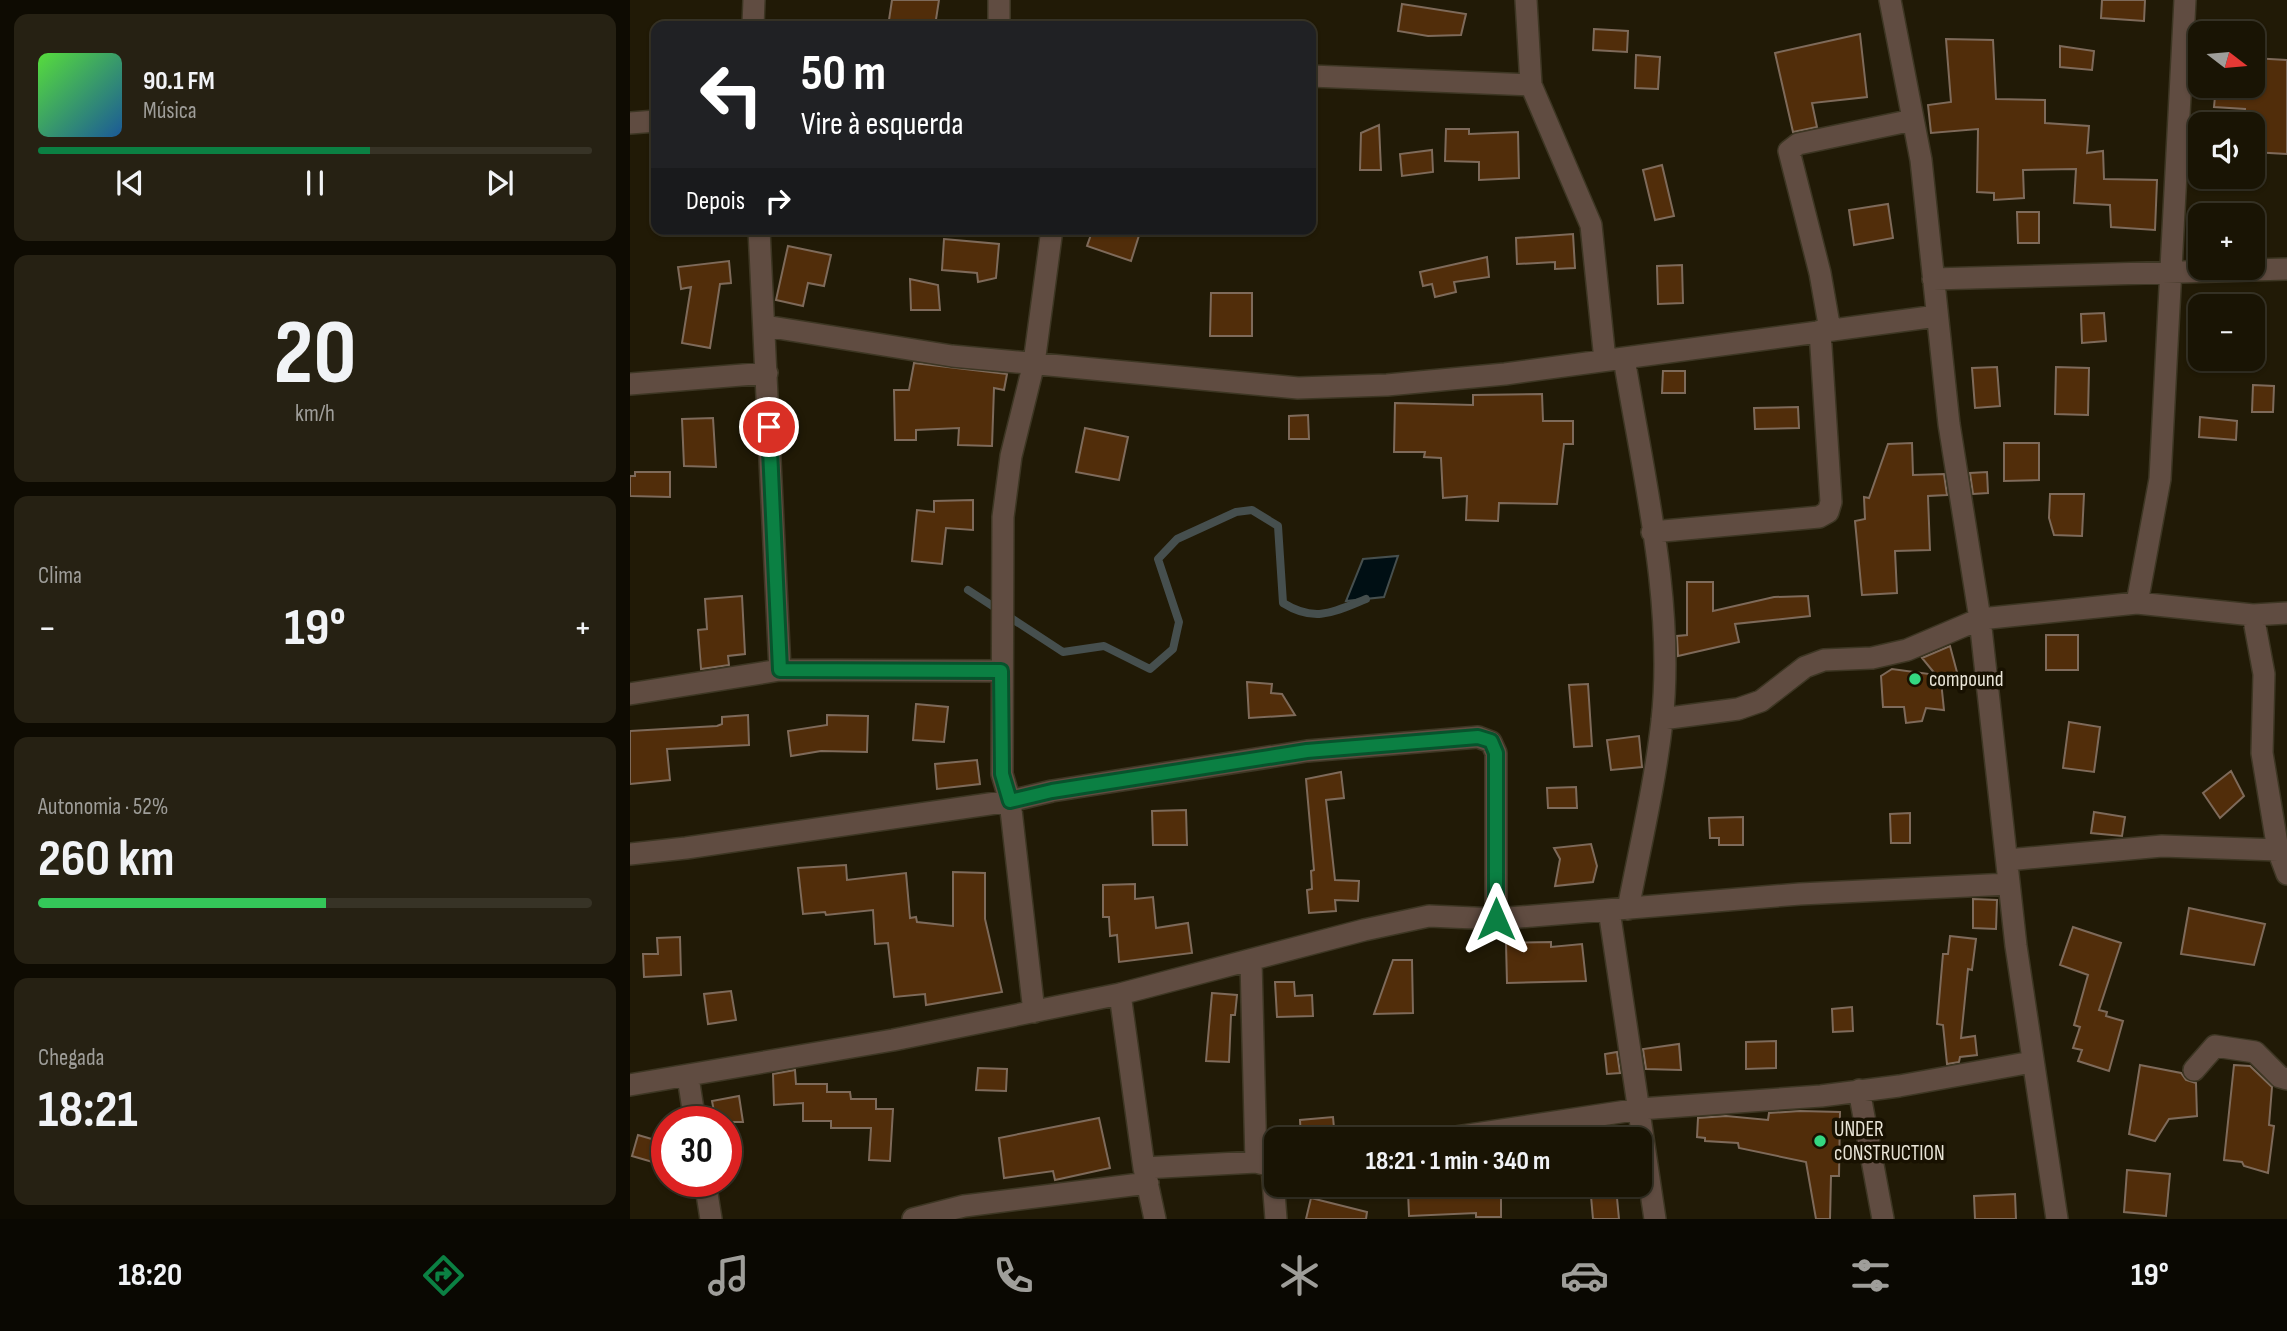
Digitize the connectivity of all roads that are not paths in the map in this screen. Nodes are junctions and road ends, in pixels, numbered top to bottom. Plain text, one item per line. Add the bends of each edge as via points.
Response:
1 (754, 0) edge
2 (999, 0) edge
3 (1527, 0) edge
4 (1890, 0) edge
5 (2185, 0) edge
6 (754, 21) edge
7 (999, 21) edge
8 (1316, 76) edge
9 (1531, 85) junction
10 (1913, 120) junction
11 (651, 121) edge
12 (630, 123) edge
13 (760, 235) edge
14 (1051, 235) edge
15 (2287, 269) edge
16 (2173, 271) junction
17 (1933, 279) junction
18 (1937, 316) junction
19 (765, 326) junction
20 (1825, 331) junction
21 (1614, 359) junction
22 (1034, 363) junction
23 (767, 373) junction
24 (630, 384) edge
25 (1652, 533) junction
26 (2137, 603) junction
27 (2287, 613) edge
28 (2253, 615) junction
29 (1980, 619) junction
30 (780, 670) junction
31 (1001, 671) junction
32 (630, 694) edge
33 (1662, 719) junction
34 (1010, 801) junction
35 (2278, 849) junction
36 (630, 854) edge
37 (2007, 860) junction
38 (2287, 874) edge
39 (2010, 884) junction
40 (1618, 910) junction
41 (1496, 919) junction
42 (1251, 961) junction
43 (1120, 994) junction
44 (1034, 1012) junction
45 (2032, 1062) junction
46 (2194, 1070) dead end
47 (688, 1077) junction
48 (2287, 1079) edge
49 (630, 1085) edge
50 (1859, 1090) junction
51 (693, 1106) edge
52 (1640, 1110) junction
53 (1265, 1127) edge
54 (1524, 1127) edge
55 (1264, 1165) edge
56 (1146, 1175) junction
57 (708, 1197) edge
58 (1273, 1197) edge
59 (711, 1219) edge
60 (913, 1219) edge
61 (1155, 1219) edge
62 (1276, 1219) edge
63 (1655, 1219) edge
64 (1883, 1219) edge
65 (2057, 1219) edge

1 - 6 street
2 - 7 street
3 - 9 street
4 - 10 street
5 - 16 street
8 - 9 street
9 - 21 street via 1591,225
10 - 17 street
10 - 20 street via 1798,144 1789,151 1820,273
11 - 12 street
13 - 19 street
14 - 22 street
15 - 16 street
16 - 17 street
16 - 26 street via 2160,479
17 - 18 street
18 - 20 street
18 - 29 street
19 - 22 street via 952,356
19 - 23 street
20 - 21 street
20 - 25 street via 1828,512 1819,517
21 - 22 street via 1387,386 1298,388
21 - 25 street
22 - 31 street via 1011,456 1003,517
23 - 24 street
23 - 30 street
25 - 33 street via 1663,631
26 - 28 street
26 - 29 street
27 - 28 street
28 - 35 street via 2264,674 2262,753
29 - 33 street via 1907,650 1872,658 1824,660 1805,667 1761,701 1738,709
29 - 37 street
30 - 31 street
30 - 32 street
31 - 34 street via 1002,774
33 - 40 street
34 - 36 street
34 - 41 street via 1307,751 1478,737 1491,741 1496,753
34 - 44 street
35 - 37 street via 2162,846
35 - 38 street
37 - 39 street
39 - 40 street via 1800,894
39 - 45 street
40 - 41 street
40 - 52 street
41 - 42 street via 1429,916
42 - 43 street
42 - 53 street
43 - 44 street
43 - 56 street
44 - 47 street
45 - 50 street
45 - 65 street
46 - 48 street via 2215,1046 2255,1052
47 - 49 street
47 - 51 street
50 - 52 street
50 - 64 street
52 - 54 street
52 - 63 street
55 - 56 street
56 - 60 street
56 - 61 street
57 - 59 street
58 - 62 street

